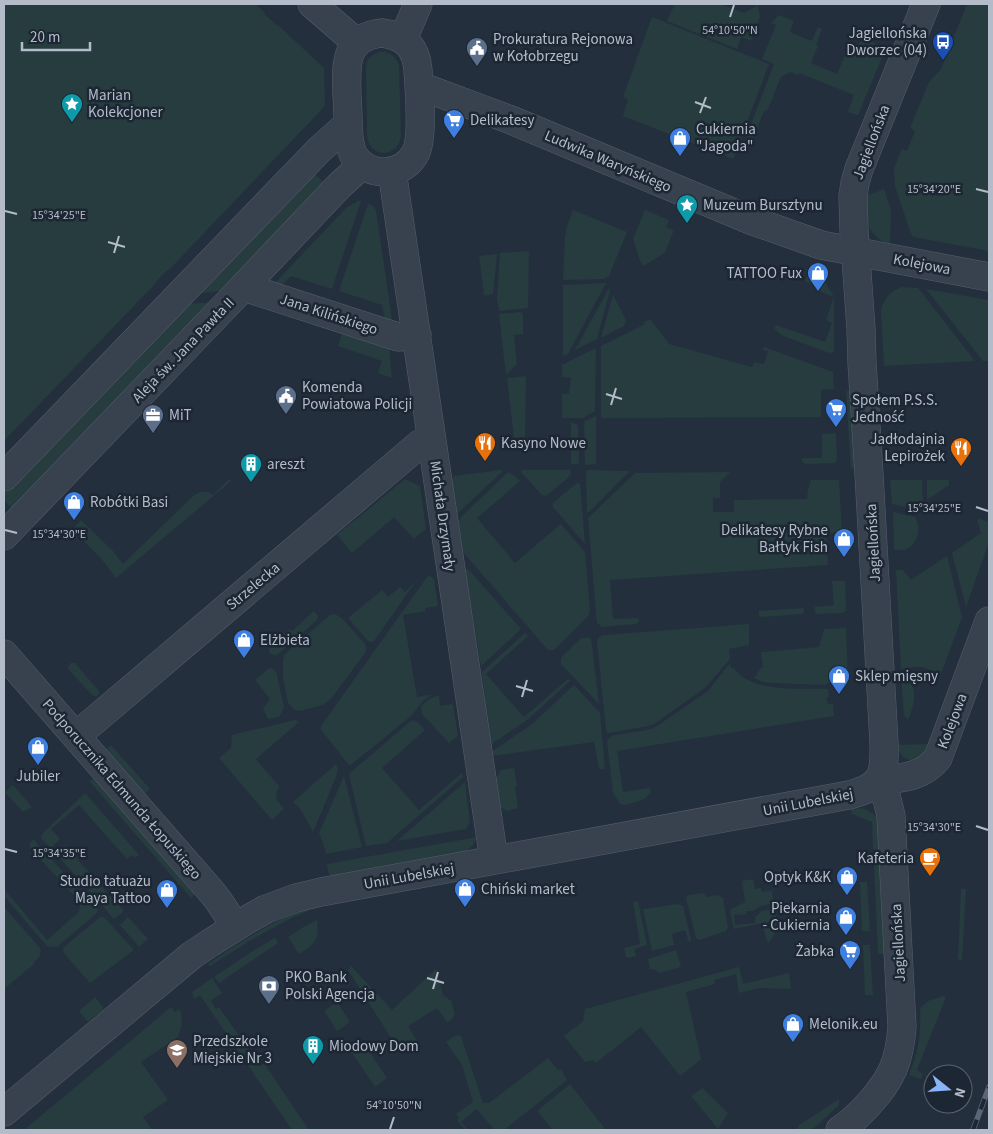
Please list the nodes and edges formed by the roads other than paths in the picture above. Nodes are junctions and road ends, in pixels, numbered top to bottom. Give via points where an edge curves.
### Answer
1 (312, 4) edge
2 (418, 4) edge
3 (926, 4) edge
4 (403, 40) junction
5 (357, 43) junction
6 (419, 87) junction
7 (348, 124) junction
8 (362, 165) junction
9 (392, 171) junction
10 (856, 251) junction
11 (989, 277) edge
12 (243, 288) junction
13 (416, 335) junction
14 (432, 441) junction
15 (4, 477) edge
16 (4, 536) edge
17 (989, 621) edge
18 (4, 654) edge
19 (76, 736) junction
20 (878, 781) junction
21 (494, 860) junction
22 (236, 926) junction
23 (4, 1112) edge
24 (840, 1130) edge

1 - 5 street
2 - 4 street
3 - 10 street, Jagiellońska via 859,169 853,204
4 - 5 street via 382,33
4 - 6 street via 417,61
5 - 7 street via 346,64
6 - 9 street via 419,143 416,153 402,167
6 - 10 street, Ludwika Waryńskiego via 511,120 753,221 821,245
7 - 8 street via 350,147
7 - 15 street
8 - 9 street via 376,171
8 - 12 street, Aleja św. Jana Pawła II
9 - 13 street, Michała Drzymały
10 - 11 street, Kolejowa
10 - 20 street, Jagiellońska via 884,752 884,768
12 - 13 street, Jana Kilińskiego via 398,337
12 - 16 street, Aleja św. Jana Pawła II
13 - 14 street, Michała Drzymały
14 - 19 street, Strzelecka via 421,443
14 - 21 street, Michała Drzymały
17 - 20 street, Kolejowa via 938,758 923,772
18 - 19 street, Podporucznika Edmunda Łopuskiego
19 - 22 street, Podporucznika Edmunda Łopuskiego via 210,890
20 - 21 street, Unii Lubelskiej via 869,789 848,795
20 - 24 street, Jagiellońska via 887,798 891,816 902,1027 900,1046 893,1069 882,1088
21 - 22 street, Unii Lubelskiej via 296,898 266,909
22 - 23 street, Unii Lubelskiej via 192,956

